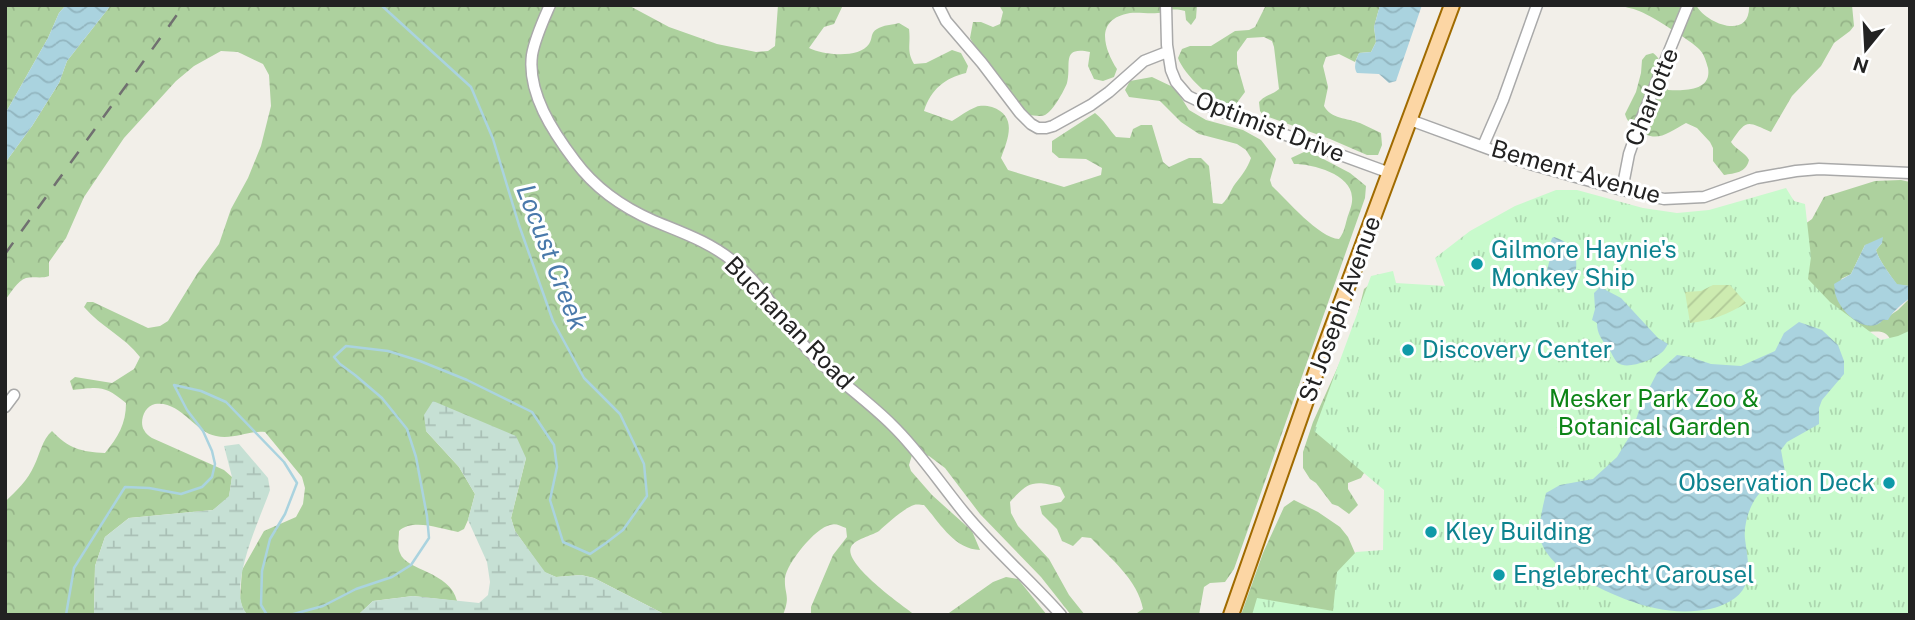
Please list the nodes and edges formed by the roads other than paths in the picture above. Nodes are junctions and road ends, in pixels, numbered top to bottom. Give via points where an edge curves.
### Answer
1 (550, 5) edge
2 (938, 5) edge
3 (1166, 5) edge
4 (1452, 5) edge
5 (1537, 5) edge
6 (1688, 5) edge
7 (1167, 52) junction
8 (1410, 120) junction
9 (1483, 146) junction
10 (1390, 173) junction
11 (1910, 173) edge
12 (1622, 190) junction
13 (14, 395) dead end
14 (5, 407) edge
15 (1061, 615) edge
16 (1231, 615) edge

1 - 15 street, Buchanan Road via 533,54 533,83 550,121 581,169 631,209 696,237 736,264 812,354 905,437 964,513
2 - 7 street via 1020,114 1038,128 1091,105 1144,61
3 - 7 street, Optimist Drive
4 - 8 main road, St Joseph Avenue
5 - 9 street
6 - 12 street, Charlotte via 1641,120
7 - 10 street, Optimist Drive via 1176,82 1197,102
8 - 9 street, Bement Avenue
8 - 10 main road, St Joseph Avenue
9 - 12 street, Bement Avenue
10 - 16 main road, St Joseph Avenue
11 - 12 street, Bement Avenue via 1796,171 1677,200
13 - 14 street

